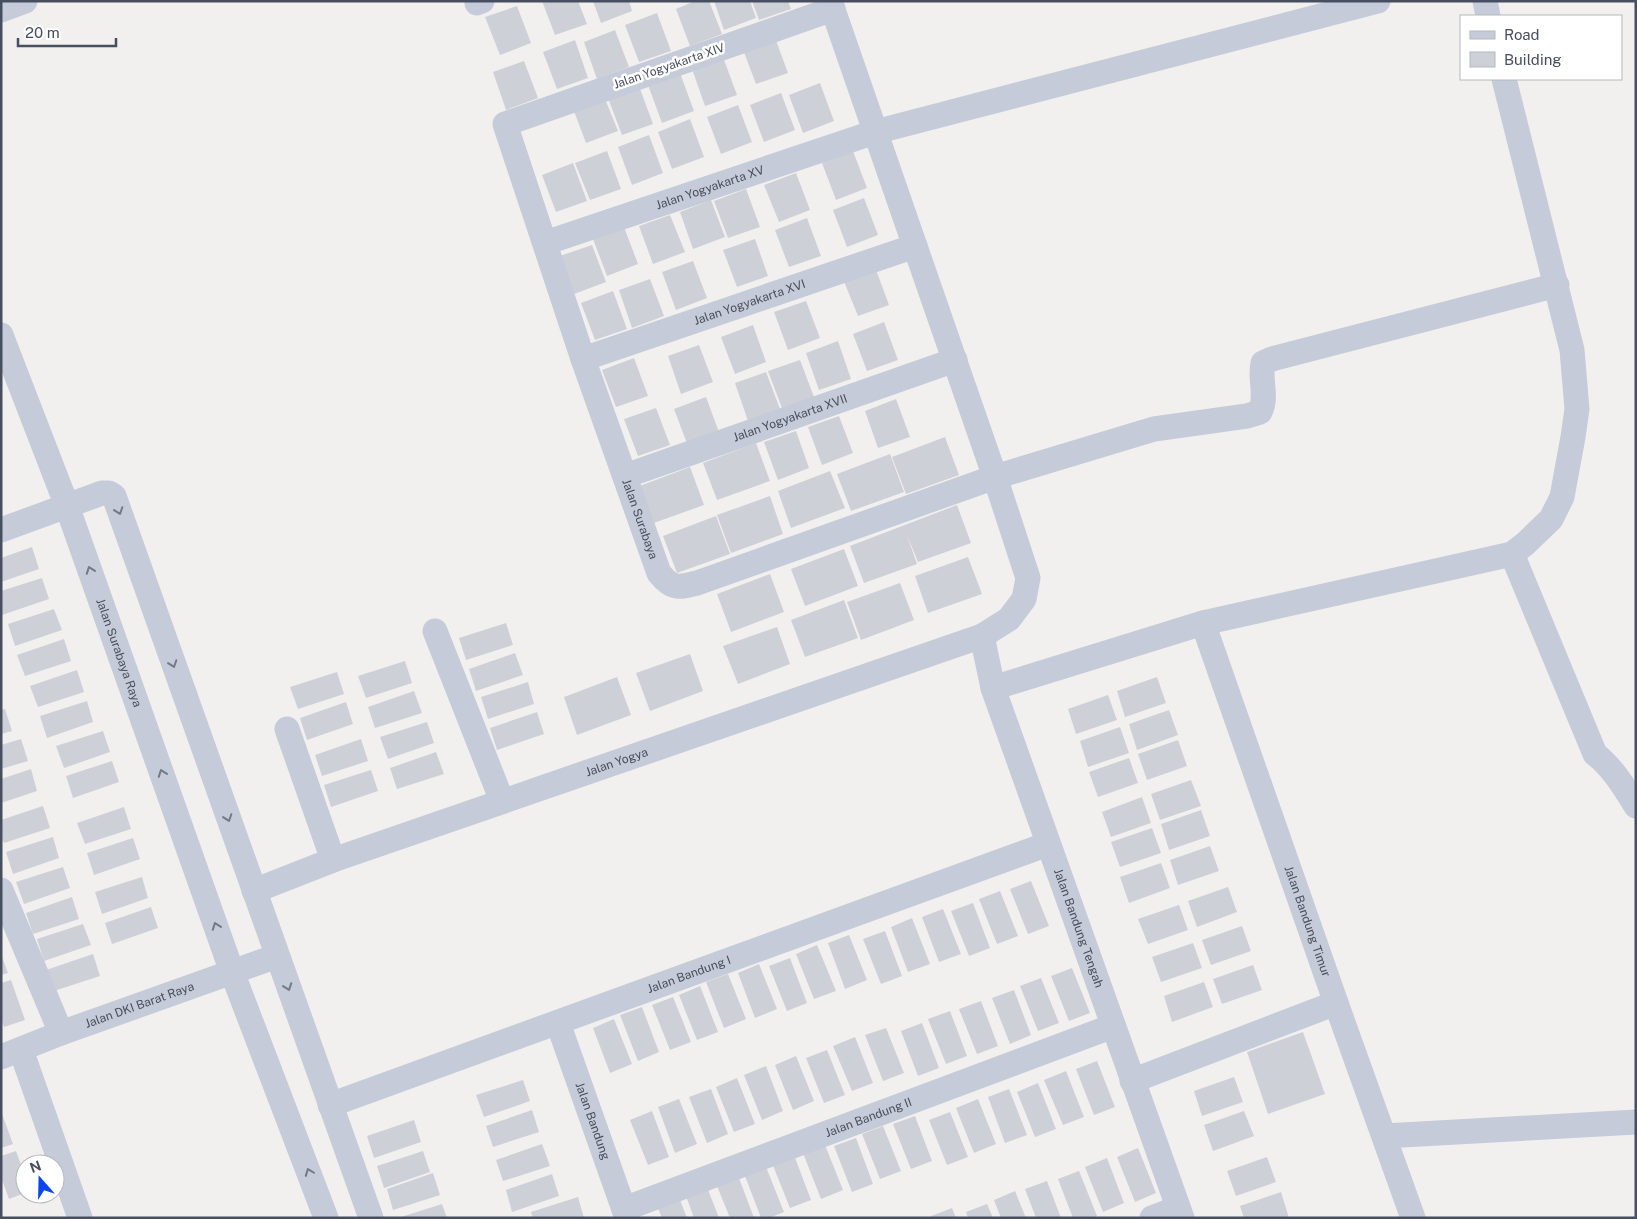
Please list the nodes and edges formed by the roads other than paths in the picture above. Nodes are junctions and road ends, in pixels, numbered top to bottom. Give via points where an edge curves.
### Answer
1 (25, 1) edge
2 (1378, 1) edge
3 (1484, 1) edge
4 (831, 5) edge
5 (1, 10) edge
6 (1488, 15) edge
7 (1504, 80) edge
8 (505, 124) joint
9 (875, 132) junction
10 (545, 243) junction
11 (915, 246) junction
12 (1557, 285) junction
13 (1, 335) edge
14 (583, 359) junction
15 (955, 360) junction
16 (625, 476) junction
17 (996, 478) junction
18 (67, 506) junction
19 (1, 530) edge
20 (1512, 554) junction
21 (1203, 623) junction
22 (435, 631) dead end
23 (982, 636) junction
24 (993, 688) junction
25 (287, 729) dead end
26 (502, 801) junction
27 (1636, 806) edge
28 (1048, 844) junction
29 (333, 860) junction
30 (1, 890) edge
31 (254, 891) junction
32 (277, 956) junction
33 (232, 972) junction
34 (1336, 1003) junction
35 (558, 1023) junction
36 (1113, 1026) junction
37 (61, 1033) junction
38 (11, 1054) edge
39 (1132, 1081) junction
40 (330, 1105) junction
41 (1636, 1122) edge
42 (1384, 1136) junction
43 (1180, 1213) edge
44 (626, 1214) edge
45 (80, 1218) edge
46 (326, 1218) edge
47 (371, 1218) edge
48 (1152, 1218) edge
49 (1413, 1218) edge

1 - 5 street
2 - 9 street, Jalan Yogyakarta XV
3 - 6 street
4 - 8 street, Jalan Yogyakarta XIV
4 - 9 street, Jalan Yogya
7 - 12 street
8 - 10 street, Jalan Surabaya
9 - 10 street, Jalan Yogyakarta XV
9 - 11 street, Jalan Yogya
10 - 14 street, Jalan Surabaya
11 - 14 street, Jalan Yogyakarta XVI
11 - 15 street, Jalan Yogya
12 - 17 street via 1272,359 1263,363 1261,370 1264,404 1260,412 1154,428
12 - 20 street via 1572,350 1577,409 1573,437 1562,498 1551,519
13 - 18 street, Jalan Surabaya Raya
14 - 16 street, Jalan Surabaya
15 - 16 street, Jalan Yogyakarta XVII
15 - 17 street, Jalan Yogya
16 - 17 street, Jalan Surabaya via 659,573 668,584 680,588
17 - 23 street, Jalan Yogya via 1028,578 1024,599 1009,619
18 - 19 street
18 -> 31 street via 102,493 114,496
33 -> 18 street, Jalan Surabaya Raya
20 - 21 street
20 - 27 street via 1595,754 1616,774
21 - 24 street
21 - 34 street, Jalan Bandung Timur
22 - 26 street
23 - 24 street, Jalan Bandung Tengah
23 - 26 street, Jalan Yogya
24 - 28 street, Jalan Bandung Tengah
25 - 29 street
26 - 29 street, Jalan Yogya
28 - 35 street, Jalan Bandung I
28 - 36 street, Jalan Bandung Tengah
29 - 31 street, Jalan Yogya
30 - 37 street
31 - 32 street
32 - 33 street, Jalan DKI Barat Raya
32 -> 40 street
33 - 37 street, Jalan DKI Barat Raya
46 -> 33 street, Jalan Surabaya Raya
34 - 39 street
34 - 42 street, Jalan Bandung Timur
35 - 40 street, Jalan Bandung I
35 - 44 street, Jalan Bandung
36 - 39 street, Jalan Bandung Tengah
36 - 44 street, Jalan Bandung II
37 - 38 street, Jalan DKI Barat Raya
38 - 45 street
39 - 43 street, Jalan Bandung Tengah
40 - 47 street
41 - 42 street
42 - 49 street, Jalan Bandung Timur
43 - 48 street

